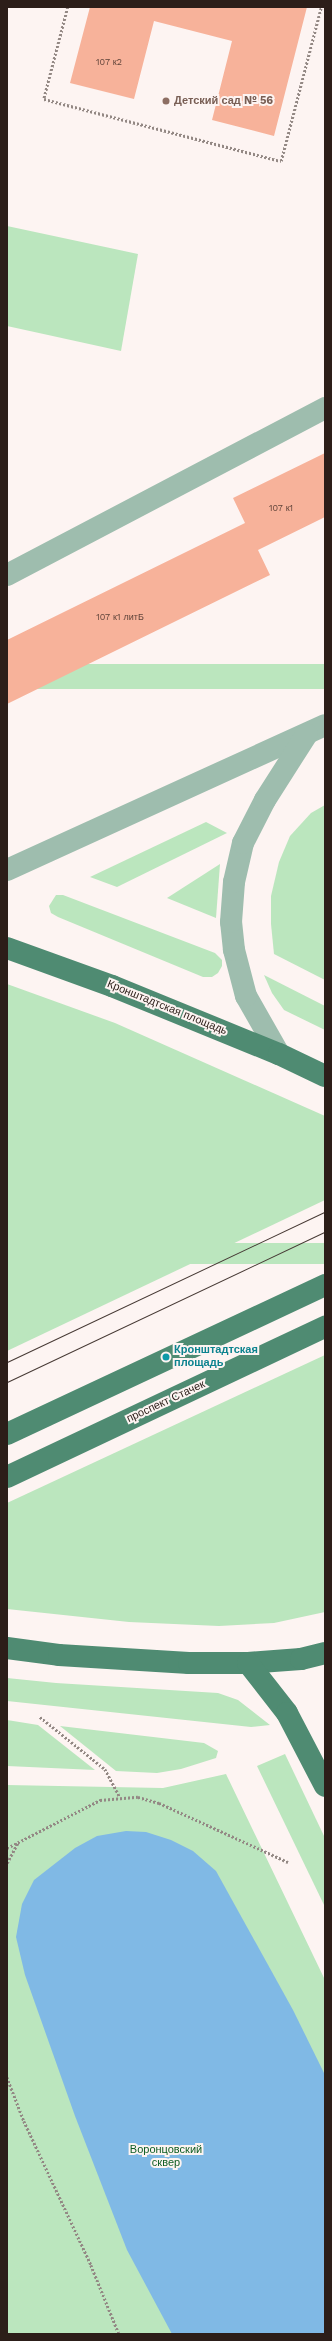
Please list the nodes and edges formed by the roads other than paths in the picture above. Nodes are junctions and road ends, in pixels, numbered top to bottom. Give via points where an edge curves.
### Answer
1 (325, 408) edge
2 (7, 575) edge
3 (316, 730) edge
4 (7, 870) edge
5 (7, 948) edge
6 (279, 1054) junction
7 (325, 1076) edge
8 (325, 1285) edge
9 (325, 1327) edge
10 (7, 1434) edge
11 (7, 1477) edge
12 (7, 1648) edge
13 (325, 1653) edge
14 (248, 1663) junction
15 (325, 1786) edge

1 - 2 street
3 - 4 street
3 - 6 street via 265,800 243,843 234,882 231,922 234,950 246,996
5 - 6 main road, Кронштадтская площадь via 112,986
6 - 7 main road, Кронштадтская площадь
8 - 10 main road
9 - 11 main road, проспект Стачек
12 - 14 main road via 66,1655
13 - 14 main road via 301,1659
14 - 15 main road via 287,1713

